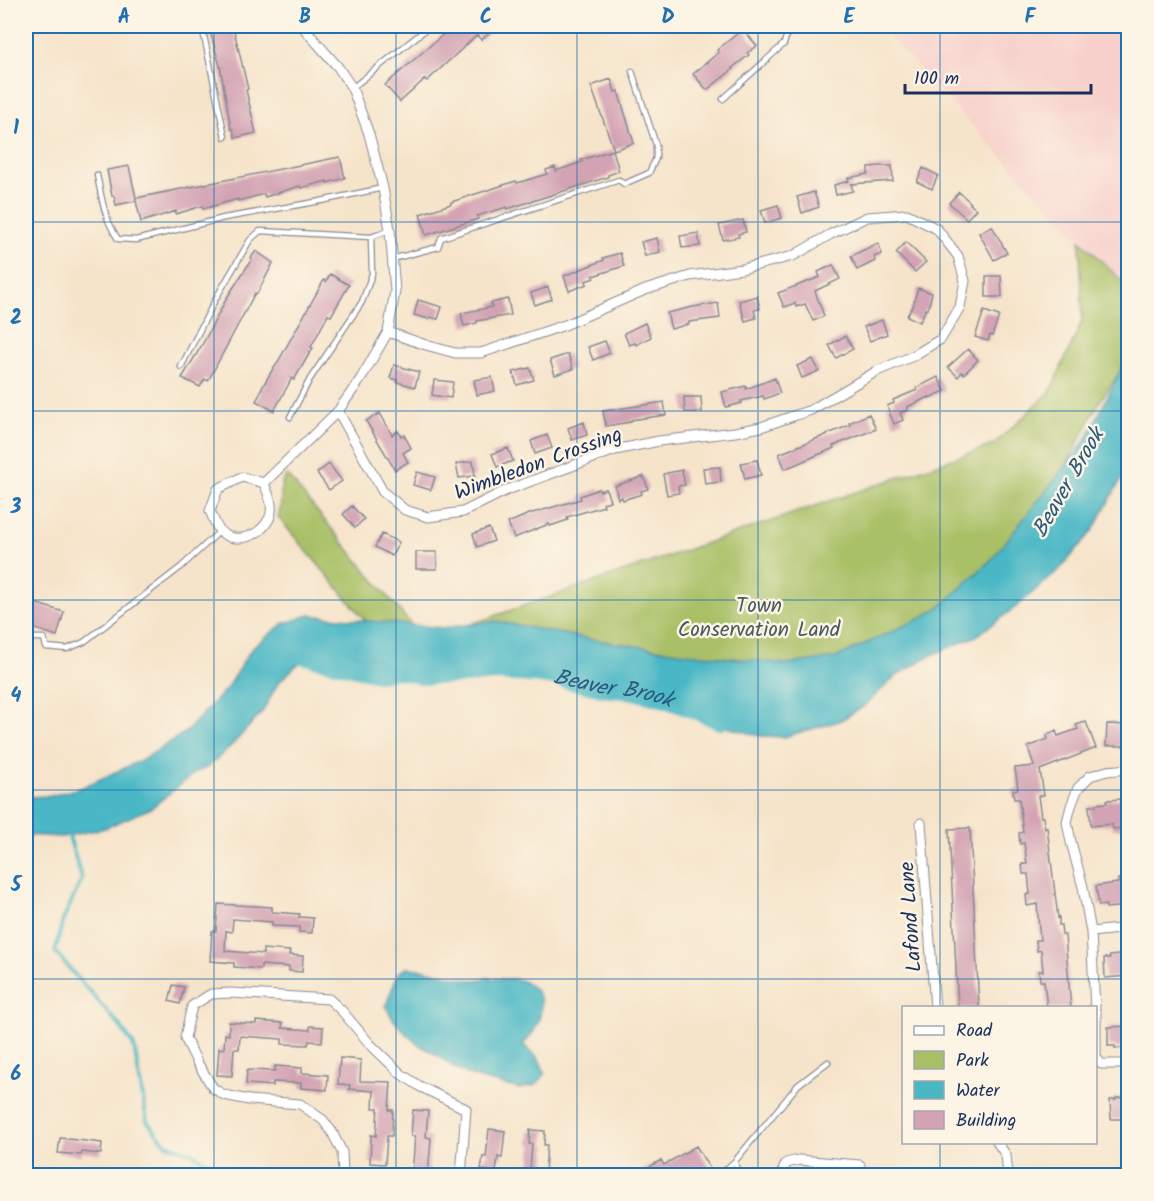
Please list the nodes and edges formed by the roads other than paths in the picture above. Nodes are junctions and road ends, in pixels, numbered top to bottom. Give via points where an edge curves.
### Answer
1 (202, 26) edge
2 (430, 26) edge
3 (789, 26) edge
4 (309, 28) edge
5 (632, 71) dead end
6 (352, 88) junction
7 (723, 99) dead end
8 (225, 136) dead end
9 (97, 175) dead end
10 (383, 188) junction
11 (390, 230) junction
12 (370, 237) junction
13 (392, 258) junction
14 (388, 332) junction
15 (181, 367) dead end
16 (338, 411) junction
17 (290, 417) dead end
18 (264, 483) junction
19 (220, 531) junction
20 (26, 638) edge
21 (1128, 769) edge
22 (921, 823) dead end
23 (1128, 928) edge
24 (1091, 932) junction
25 (934, 1006) edge
26 (1095, 1006) edge
27 (1097, 1058) edge
28 (828, 1062) dead end
29 (1128, 1064) edge
30 (998, 1144) edge
31 (735, 1161) junction
32 (860, 1165) dead end
33 (343, 1176) edge
34 (461, 1176) edge
35 (715, 1176) edge
36 (738, 1176) edge
37 (781, 1176) edge
38 (1008, 1176) edge

1 - 8 lane
2 - 6 lane
3 - 7 lane via 784,44
4 - 6 street
5 - 13 lane via 656,145 656,158 649,173 624,184 619,180 441,238 438,247
6 - 10 street
9 - 10 lane via 109,226 118,239 136,240 224,218
10 - 11 street
11 - 12 lane
11 - 13 street
12 - 15 lane via 260,231 232,270
12 - 17 lane via 372,274 362,302 310,379
13 - 14 street via 395,291
14 - 16 street
14 - 16 street, Wimbledon Crossing via 455,353 481,353 566,325 645,290 690,276 742,269 793,256 867,217 907,214 937,229 958,256 965,281 960,307 941,339 811,410 761,427 615,450 507,490 463,512 428,517 405,510 383,492
16 - 18 street
18 - 19 street via 242,477 218,489 210,511
18 - 19 street via 271,503 270,518 256,534 237,539
19 - 20 lane via 84,642 67,649 46,647 44,638
21 - 24 street via 1090,776 1078,788 1067,822
22 - 25 street, Lafond Lane
23 - 24 street
24 - 26 street
27 - 29 street via 1101,1064
28 - 31 lane via 798,1085
30 - 38 street via 1006,1155
31 - 35 lane
31 - 36 lane
32 - 37 street via 799,1160 786,1163
33 - 34 street via 342,1152 332,1132 323,1120 300,1104 249,1100 224,1095 213,1088 185,1038 192,1006 211,994 328,999 401,1074 466,1109

